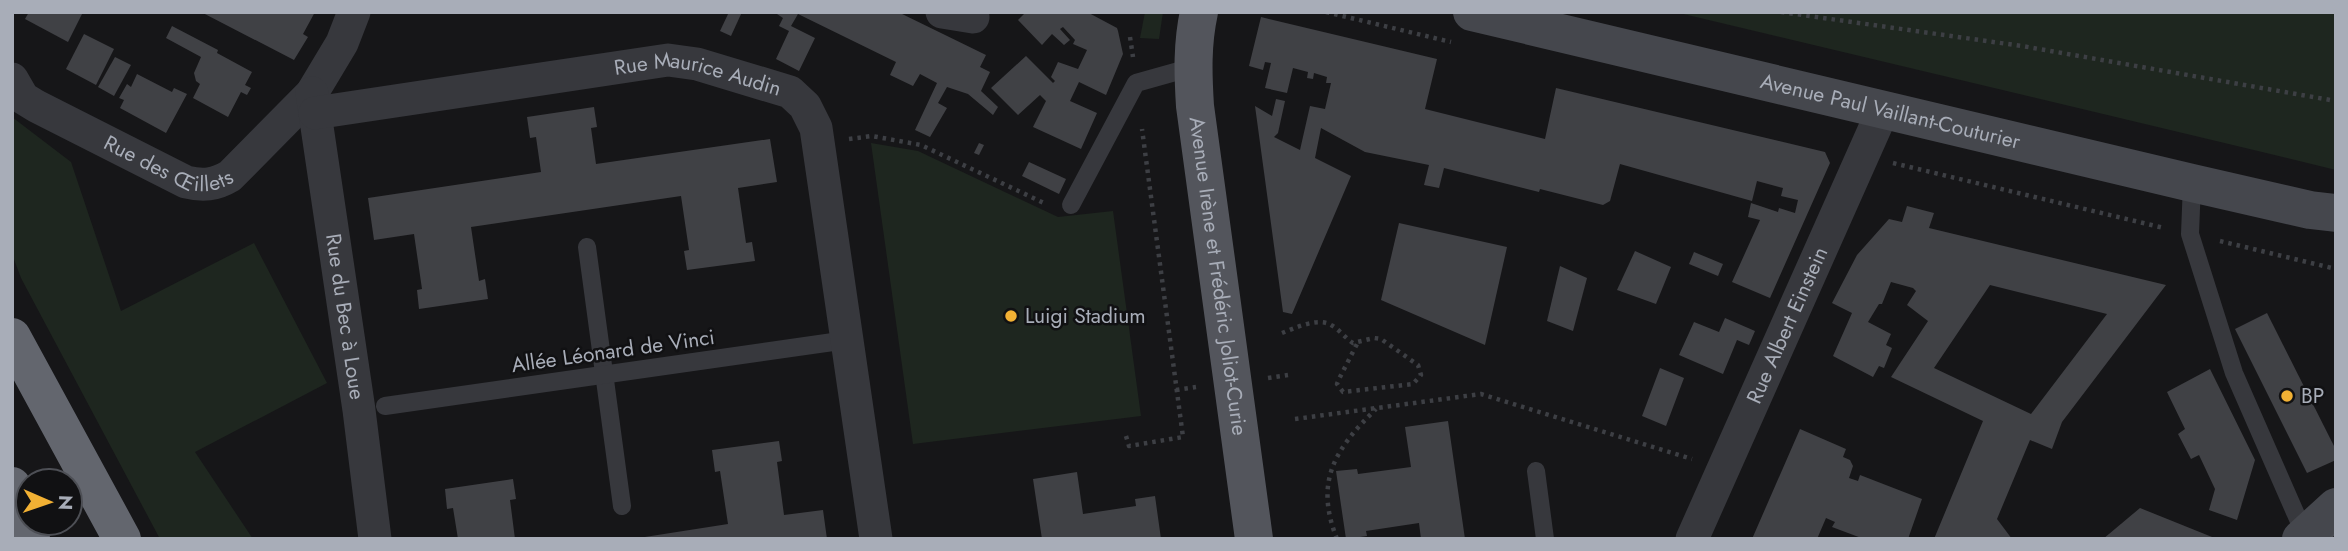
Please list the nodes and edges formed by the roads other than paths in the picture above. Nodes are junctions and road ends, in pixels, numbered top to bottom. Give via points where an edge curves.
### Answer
1 (354, 12) edge
2 (1199, 12) edge
3 (1472, 12) edge
4 (1193, 67) junction
5 (12, 79) edge
6 (314, 103) junction
7 (1883, 110) junction
8 (2192, 183) junction
9 (1071, 205) road end
10 (2327, 216) edge
11 (587, 247) dead end
12 (12, 337) edge
13 (847, 340) junction
14 (604, 375) junction
15 (385, 406) dead end
16 (1535, 471) dead end
17 (12, 486) edge
18 (622, 506) dead end
19 (2336, 507) edge
20 (2303, 537) edge
21 (32, 539) edge
22 (122, 539) edge
23 (375, 539) edge
24 (876, 539) edge
25 (1254, 539) edge
26 (1545, 539) edge
27 (1692, 539) edge

1 - 6 street, Rue des Œillets
2 - 4 main road, Avenue Irène et Frédéric Joliot-Curie
3 - 7 main road, Avenue Paul Vaillant-Couturier
4 - 9 lane via 1136,83
4 - 25 main road, Avenue Irène et Frédéric Joliot-Curie
5 - 6 street, Rue des Œillets via 23,98 36,106 186,182 201,185 230,176
6 - 13 street, Rue Maurice Audin via 667,60 697,64 790,92 805,106 816,128
6 - 23 street, Rue du Bec à Loue
7 - 8 main road, Avenue Paul Vaillant-Couturier
7 - 27 street, Rue Albert Einstein
8 - 10 main road, Avenue Paul Vaillant-Couturier
8 - 20 lane via 2190,234 2234,373
11 - 14 lane
12 - 22 highway
13 - 14 lane, Allée Léonard de Vinci
13 - 24 street, Rue Maurice Audin
14 - 15 lane, Allée Léonard de Vinci
14 - 18 lane
16 - 26 lane
17 - 21 highway
19 - 20 main road

